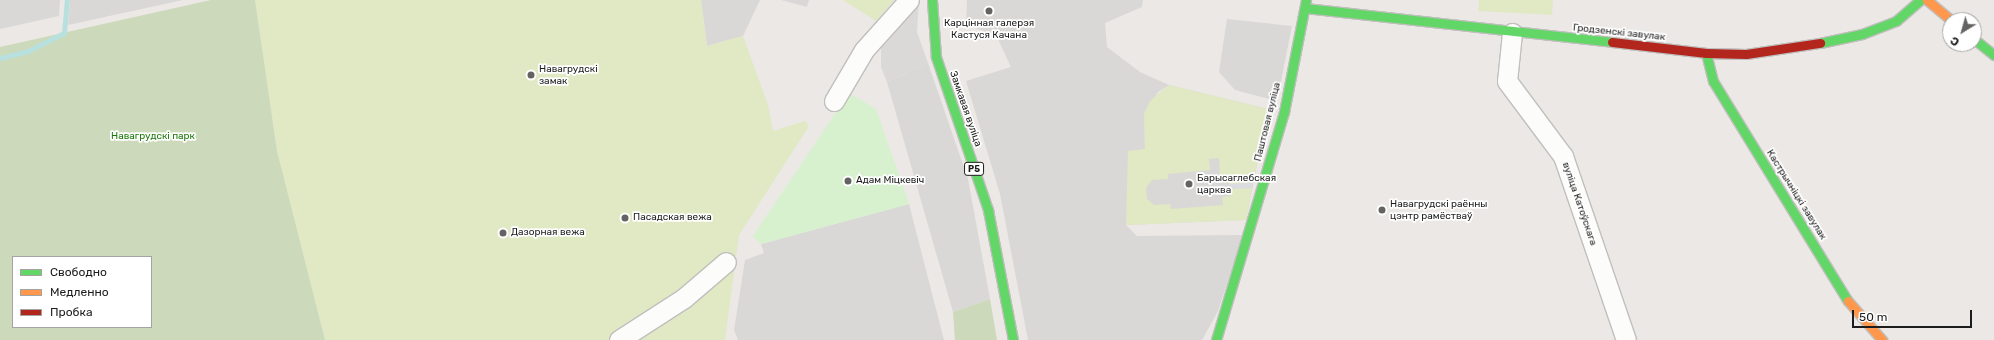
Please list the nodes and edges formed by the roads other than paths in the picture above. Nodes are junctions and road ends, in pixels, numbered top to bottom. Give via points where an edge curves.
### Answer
1 (910, 0) edge
2 (932, 0) edge
3 (1920, 0) edge
4 (1927, 0) edge
5 (1305, 4) edge
6 (1942, 12) edge
7 (1512, 33) junction
8 (1982, 45) edge
9 (1706, 53) junction
10 (1994, 55) edge
11 (834, 101) dead end
12 (726, 262) dead end
13 (619, 340) edge
14 (1013, 340) edge
15 (1216, 340) edge
16 (1626, 340) edge
17 (1882, 340) edge

1 - 11 street via 864,50
2 - 14 street, Замкавая вуліца / Р5 via 936,57 988,210
3 - 9 street, Гродзенскі завулак via 1896,21 1862,34 1800,47 1746,54
4 - 6 street
5 - 7 street, Гродзенскі завулак
5 - 15 street, Паштовая вуліца via 1284,112
7 - 9 street, Гродзенскі завулак
7 - 16 street, вуліца Катоўскага via 1507,81 1563,156
8 - 10 street
9 - 17 street, Кастрычніцкі завулак via 1713,82 1851,305
12 - 13 street via 684,298

